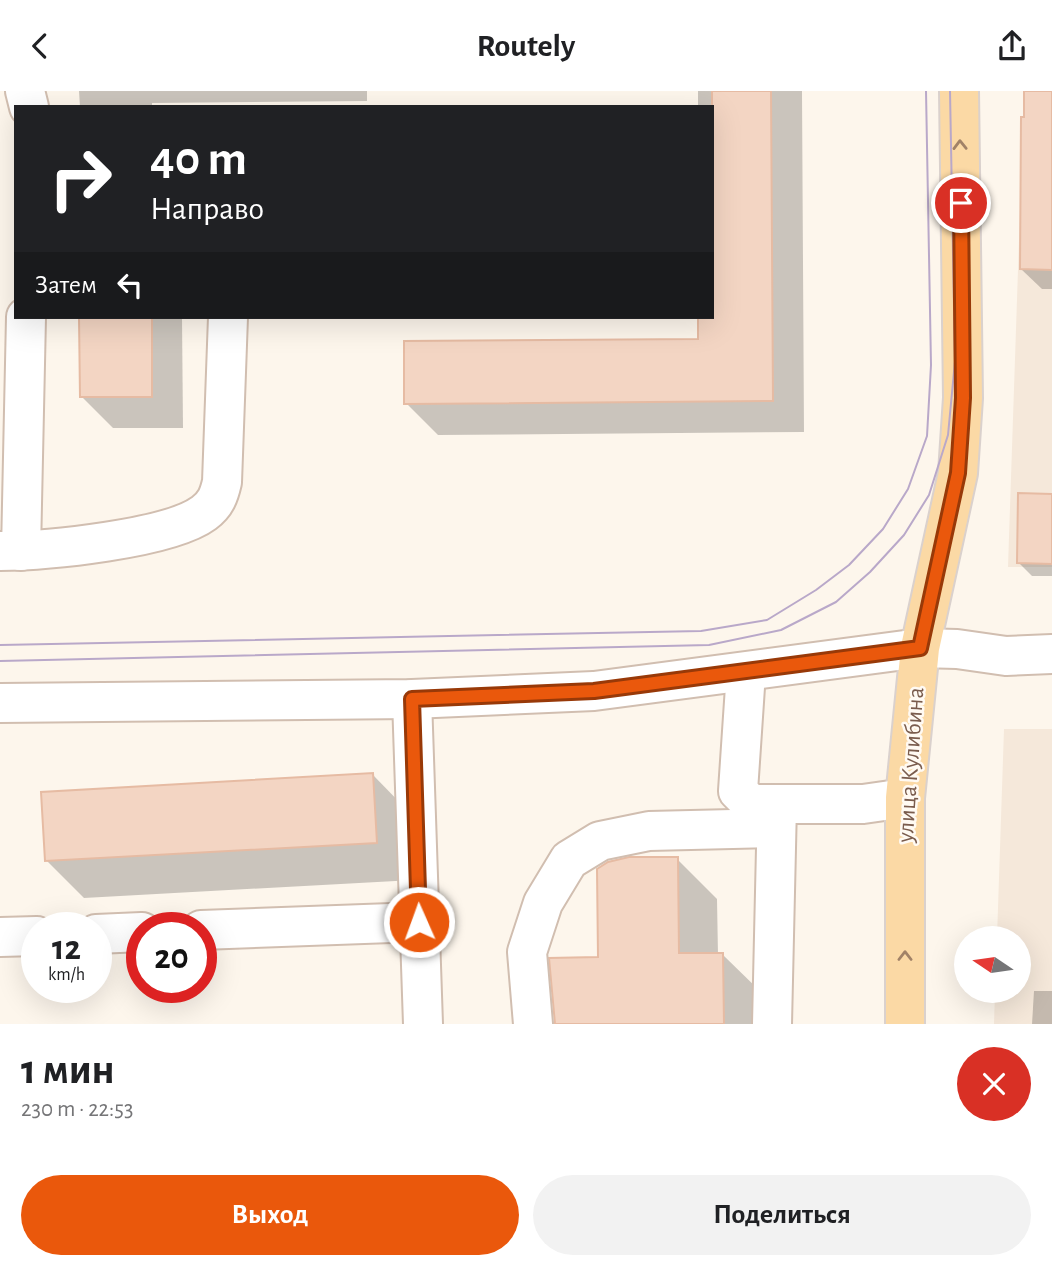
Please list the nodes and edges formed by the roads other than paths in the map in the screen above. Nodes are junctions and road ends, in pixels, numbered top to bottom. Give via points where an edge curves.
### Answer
1 (959, 91) edge
2 (26, 319) edge
3 (228, 319) edge
4 (11, 551) edge
5 (920, 648) junction
6 (1052, 654) edge
7 (746, 673) junction
8 (412, 699) junction
9 (0, 703) edge
10 (905, 798) junction
11 (777, 816) junction
12 (419, 922) junction
13 (217, 929) edge
14 (21, 936) edge
15 (0, 937) edge
16 (423, 1024) edge
17 (533, 1024) edge
18 (772, 1024) edge
19 (905, 1024) edge

5 -> 1 main road, улица Кулибина via 958,473 963,398
2 - 4 street
3 - 4 street via 222,482 217,501 203,514 127,539
5 - 6 street via 1006,656
5 - 7 street
5 - 10 main road, улица Кулибина
7 - 8 street via 594,691
7 - 11 street via 738,791 751,804
8 - 9 street
8 - 12 street
10 - 11 street
19 -> 10 main road, улица Кулибина
11 - 17 street via 600,841 569,860 543,903 527,952
11 - 18 street
12 - 13 street
12 - 16 street
14 - 15 street

